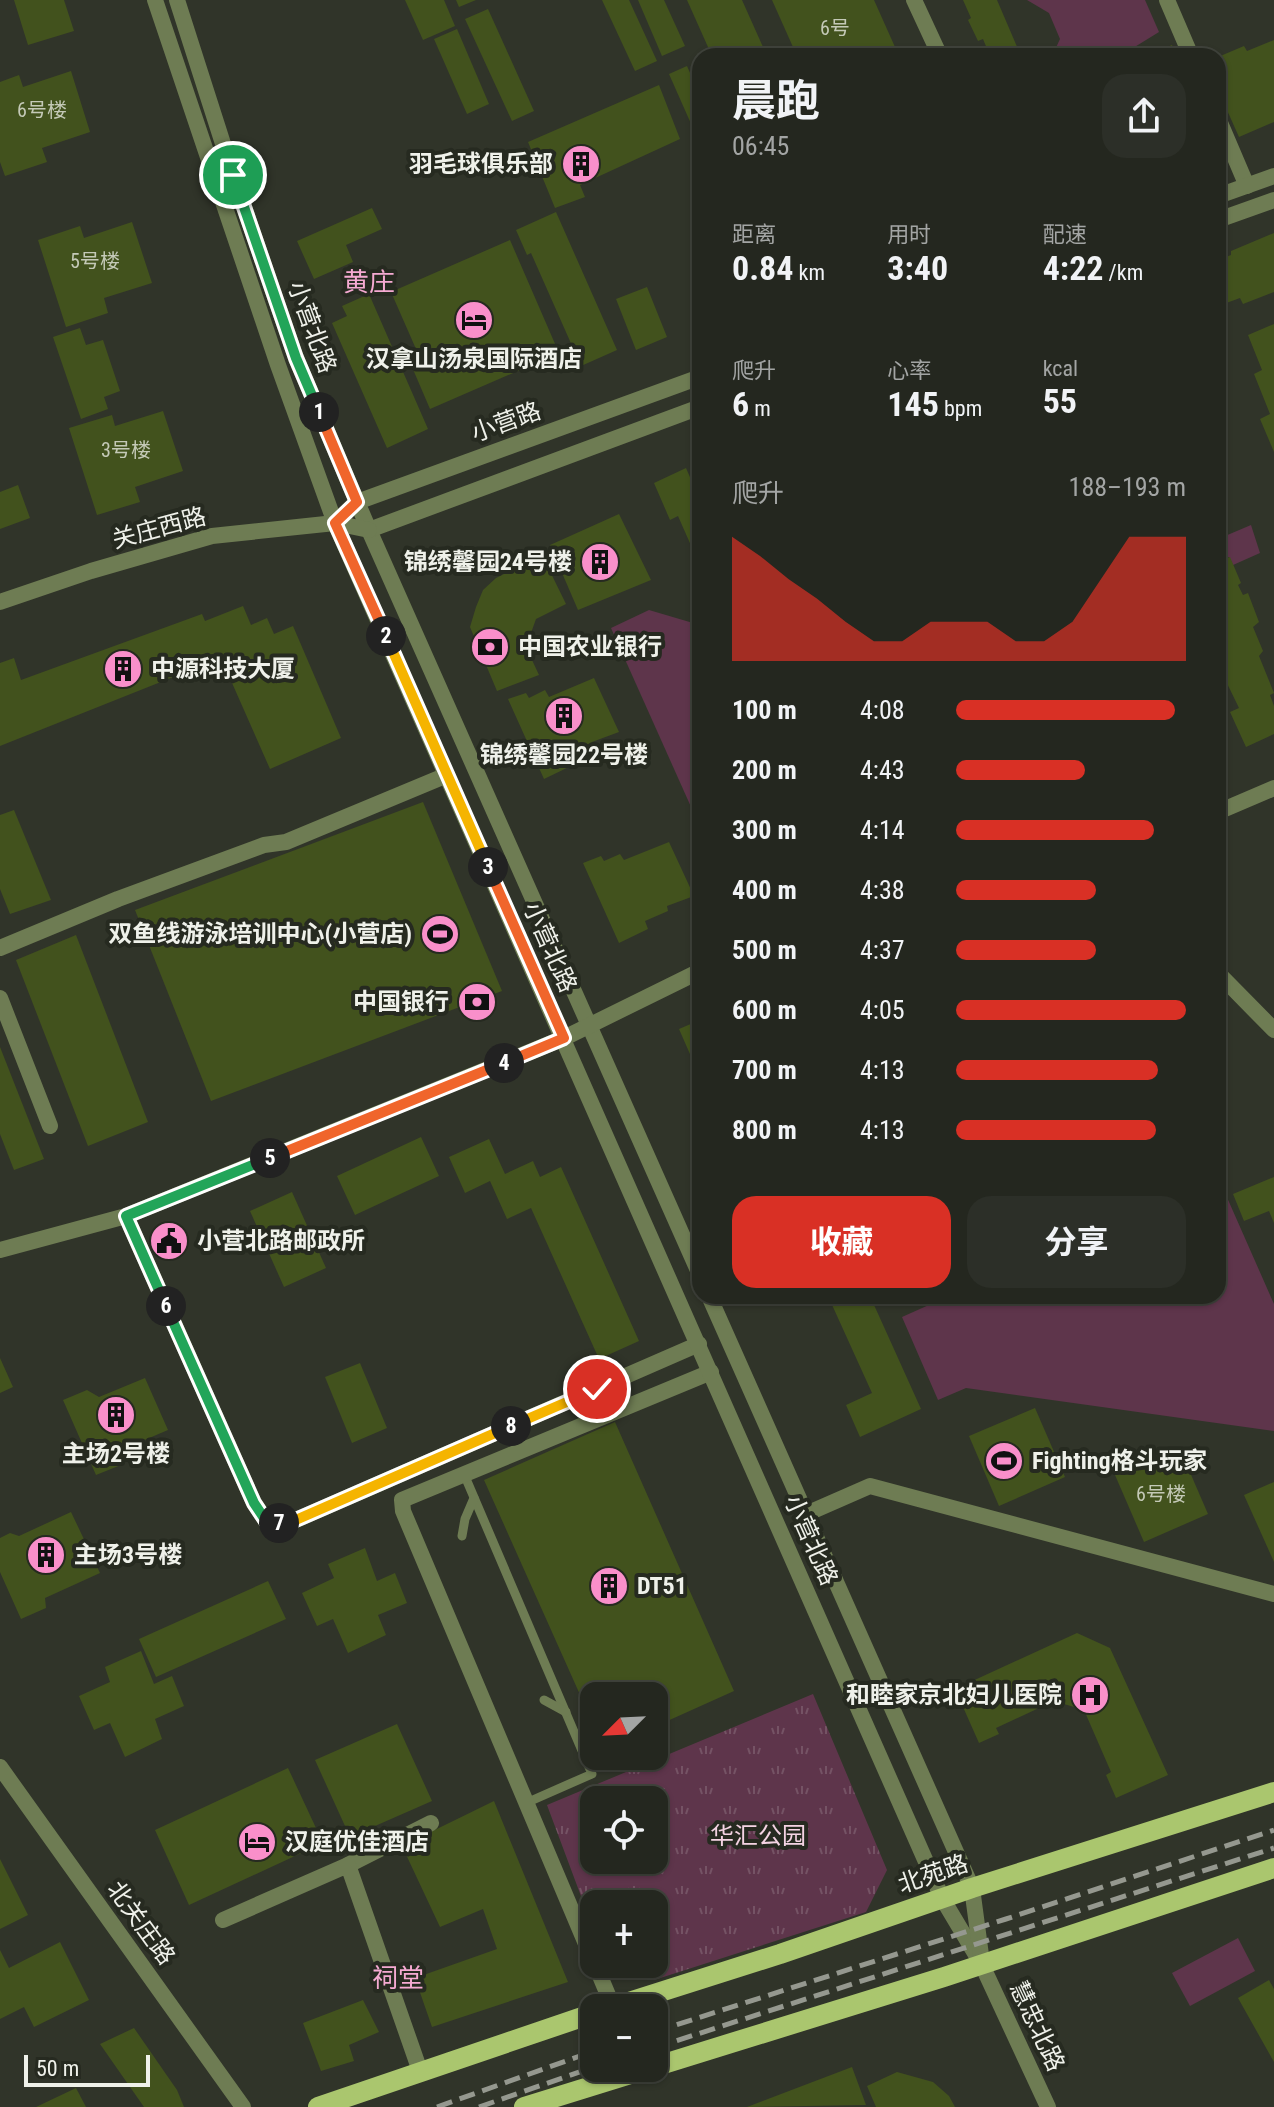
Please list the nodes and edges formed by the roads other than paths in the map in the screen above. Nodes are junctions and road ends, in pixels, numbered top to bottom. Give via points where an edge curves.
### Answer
1 (155, 0) edge
2 (914, 0) edge
3 (1167, 0) edge
4 (180, 2) edge
5 (936, 48) edge
6 (1188, 48) edge
7 (1226, 137) edge
8 (1274, 176) edge
9 (1247, 186) junction
10 (1226, 193) edge
11 (1274, 200) edge
12 (1226, 217) edge
13 (692, 380) edge
14 (692, 410) edge
15 (357, 502) junction
16 (335, 523) junction
17 (369, 530) junction
18 (0, 602) edge
19 (447, 775) junction
20 (1274, 788) edge
21 (1226, 809) edge
22 (0, 948) edge
23 (692, 975) edge
24 (1226, 981) edge
25 (0, 998) edge
26 (589, 1025) junction
27 (1274, 1030) edge
28 (564, 1038) junction
29 (50, 1126) dead end
30 (126, 1216) junction
31 (0, 1250) edge
32 (692, 1257) edge
33 (713, 1304) edge
34 (699, 1344) junction
35 (711, 1372) junction
36 (464, 1474) junction
37 (474, 1498) junction
38 (806, 1514) junction
39 (462, 1536) dead end
40 (1274, 1594) edge
41 (544, 1700) dead end
42 (566, 1712) junction
43 (0, 1767) edge
44 (1274, 1792) edge
45 (526, 1803) junction
46 (431, 1823) dead end
47 (348, 1865) junction
48 (1274, 1868) edge
49 (972, 1888) junction
50 (942, 1898) junction
51 (223, 1920) dead end
52 (580, 1930) edge
53 (982, 1965) junction
54 (655, 1994) edge
55 (580, 2018) edge
56 (668, 2062) edge
57 (420, 2071) junction
58 (604, 2082) edge
59 (243, 2107) edge
60 (318, 2107) edge
61 (524, 2107) edge
62 (1048, 2107) edge

1 - 16 street, 小营北路
2 - 5 street
3 - 6 street
4 - 15 street, 小营北路 via 296,358
7 - 9 street
8 - 9 street
9 - 10 street
11 - 12 street
13 - 15 street, 小营路
14 - 17 street
15 - 16 street, 小营路
15 - 17 street, 小营北路
16 - 17 street, 关庄西路
16 - 18 street, 关庄西路 via 212,536
16 - 19 street, 小营北路
17 - 26 street, 小营北路
19 - 22 street via 286,842 264,845 118,899
19 - 28 street, 小营北路
20 - 21 street
23 - 26 street
24 - 27 street
25 - 29 street
26 - 28 street
26 - 32 street, 小营北路
28 - 30 street
28 - 34 street, 小营北路
30 - 31 street
30 - 34 street via 268,1524 291,1522
33 - 38 street, 小营北路
34 - 35 street, 小营北路
35 - 36 street
35 - 50 street, 小营北路
36 - 37 lane
36 - 45 street via 402,1500 403,1511
37 - 39 lane
37 - 42 lane
38 - 40 street via 870,1486
38 - 49 street, 小营北路
41 - 42 lane
42 - 45 lane via 592,1774
43 - 59 street, 北关庄路
44 - 49 main road, 北苑路
45 - 52 street
46 - 47 street
47 - 51 street
47 - 57 street
48 - 53 main road
49 - 50 main road, 北苑路
49 - 53 street, 小营北路
50 - 53 street, 小营北路
50 - 54 main road, 北苑路
53 - 56 main road
53 - 62 street, 慧忠北路
55 - 57 main road
57 - 60 main road
58 - 61 main road

